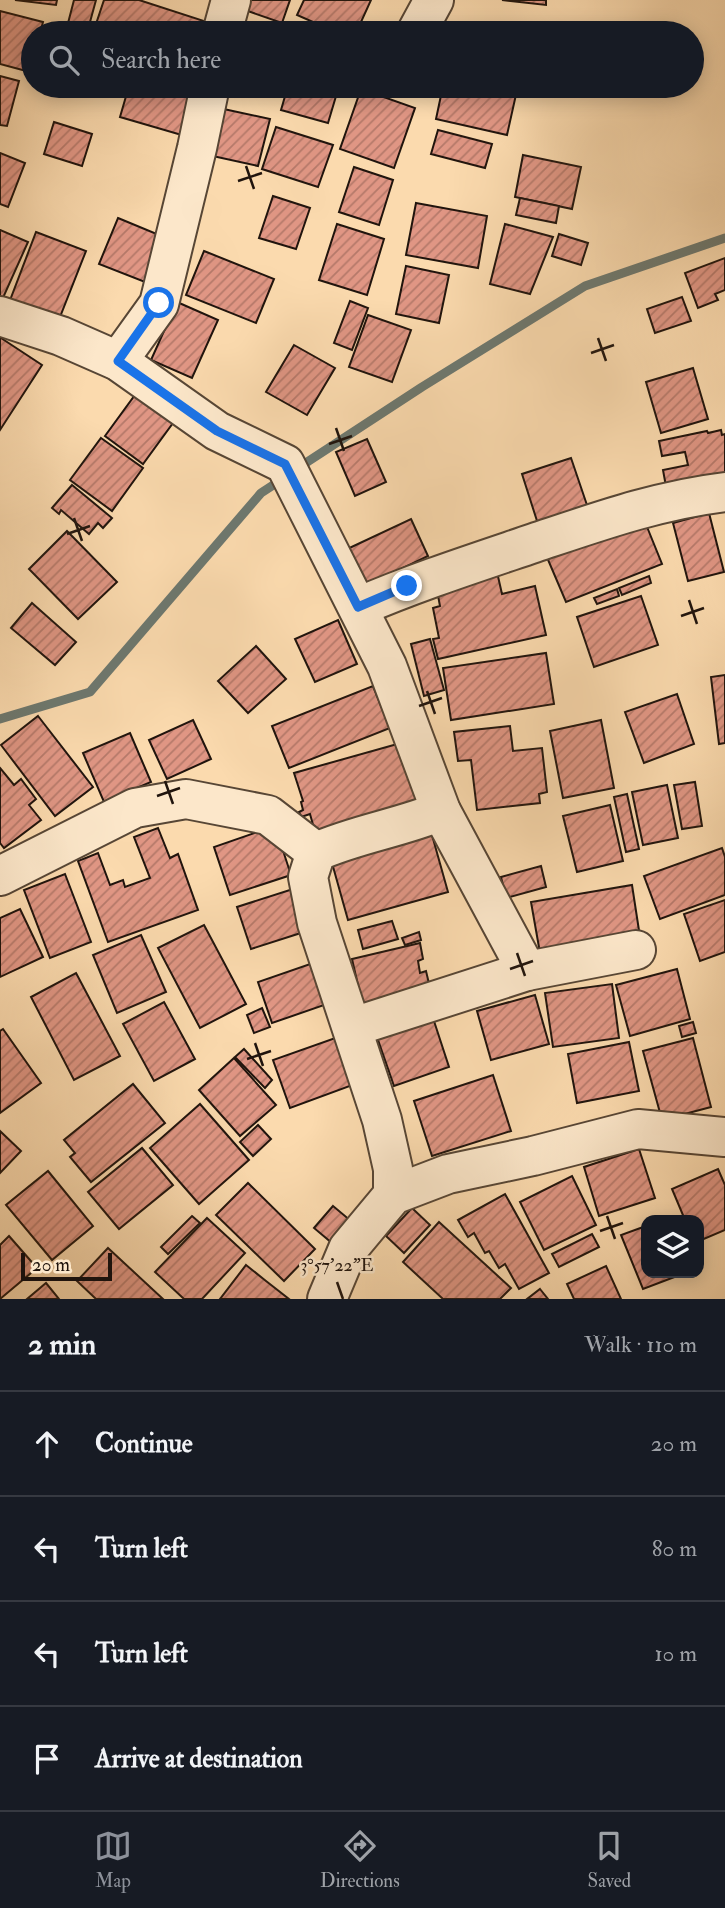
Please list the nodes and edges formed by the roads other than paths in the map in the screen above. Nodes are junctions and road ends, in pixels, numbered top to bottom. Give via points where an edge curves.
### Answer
1 (231, 0) edge
2 (434, 0) edge
3 (225, 21) edge
4 (422, 21) edge
5 (207, 98) edge
6 (0, 316) edge
7 (118, 361) junction
8 (725, 492) edge
9 (358, 607) junction
10 (441, 811) junction
11 (316, 852) junction
12 (0, 876) edge
13 (636, 950) dead end
14 (527, 971) junction
15 (353, 1027) junction
16 (725, 1137) edge
17 (393, 1195) junction
18 (327, 1299) edge

1 - 3 street
2 - 4 street
5 - 7 street via 159,303
6 - 7 street
7 - 9 street via 217,431 289,472
8 - 9 street via 638,508
9 - 10 street via 387,667
10 - 11 street
10 - 14 street
11 - 12 street via 268,815 186,799 135,808
11 - 15 street via 308,877 315,911
13 - 14 street
14 - 15 street
15 - 17 street via 382,1120 393,1169
16 - 17 street via 638,1129 449,1174
17 - 18 street via 348,1249

